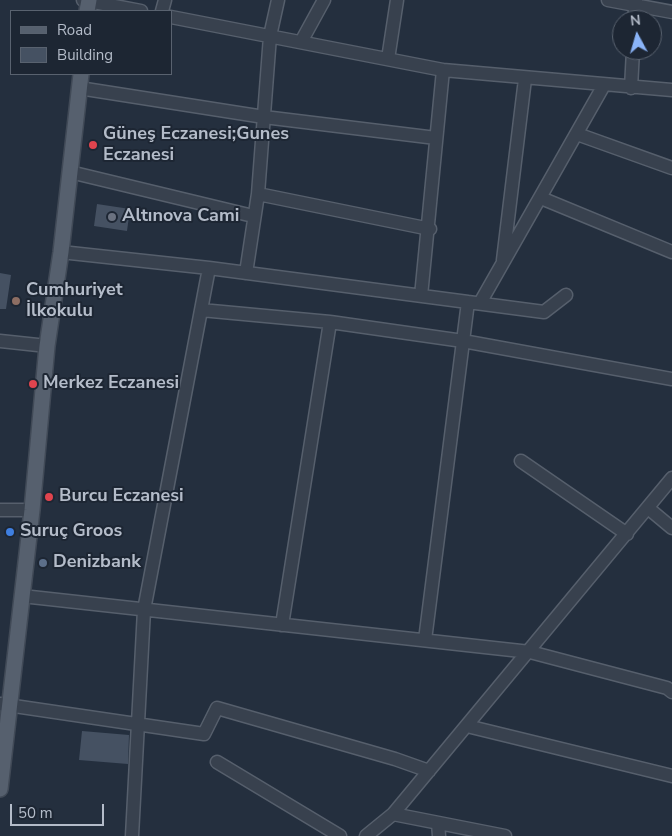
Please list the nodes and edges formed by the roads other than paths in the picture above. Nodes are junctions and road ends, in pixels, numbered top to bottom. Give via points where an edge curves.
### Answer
1 (278, 0) edge
2 (324, 0) edge
3 (397, 0) edge
4 (608, 0) edge
5 (87, 3) edge
6 (636, 3) edge
7 (134, 10) edge
8 (672, 12) edge
9 (172, 17) edge
10 (270, 36) junction
11 (301, 42) junction
12 (388, 59) junction
13 (632, 60) edge
14 (443, 70) junction
15 (525, 78) junction
16 (80, 81) edge
17 (604, 85) junction
18 (631, 88) junction
19 (672, 90) edge
20 (264, 117) junction
21 (577, 134) junction
22 (436, 138) junction
23 (672, 168) edge
24 (70, 172) junction
25 (258, 194) junction
26 (541, 198) junction
27 (253, 216) junction
28 (430, 229) junction
29 (61, 252) junction
30 (672, 252) edge
31 (209, 268) junction
32 (502, 268) junction
33 (246, 273) junction
34 (566, 295) dead end
35 (422, 296) junction
36 (474, 302) junction
37 (201, 310) junction
38 (330, 322) junction
39 (0, 341) edge
40 (463, 341) junction
41 (47, 346) junction
42 (672, 379) edge
43 (521, 461) dead end
44 (672, 478) edge
45 (648, 508) junction
46 (0, 510) edge
47 (32, 510) junction
48 (672, 528) edge
49 (627, 534) junction
50 (22, 596) junction
51 (144, 610) junction
52 (282, 625) junction
53 (425, 640) junction
54 (530, 652) junction
55 (672, 692) edge
56 (5, 704) edge
57 (140, 725) junction
58 (467, 726) junction
59 (218, 762) dead end
60 (429, 772) junction
61 (672, 776) edge
62 (0, 789) edge
63 (393, 814) junction
64 (439, 829) edge
65 (132, 836) edge
66 (340, 836) edge
67 (366, 836) edge
68 (505, 836) edge

1 - 10 street
2 - 11 street
3 - 12 street
4 - 6 street
5 - 7 street
6 - 8 street
9 - 10 street
10 - 11 street
10 - 20 street
11 - 12 street
12 - 14 street
13 - 18 street
14 - 15 street
14 - 22 street
15 - 17 street
15 - 32 street
16 - 20 street
16 - 24 main road
17 - 18 street
17 - 21 street
18 - 19 street
20 - 22 street
20 - 25 street
21 - 23 street
21 - 26 street
22 - 28 street
24 - 27 street
24 - 29 main road
25 - 27 street
25 - 28 street
26 - 30 street
26 - 32 street
27 - 33 street
28 - 35 street
29 - 31 street
29 - 41 main road
31 - 33 street
31 - 37 street
32 - 36 street
33 - 35 street
34 - 36 street via 544,312
35 - 36 street
36 - 40 street
37 - 38 street
37 - 51 street
38 - 40 street
38 - 52 street
39 - 41 street
40 - 42 street
40 - 53 street
41 - 47 main road
43 - 49 street
44 - 45 street
45 - 48 street
45 - 49 street
46 - 47 street
47 - 50 main road
49 - 54 street
50 - 51 street
50 - 56 main road
51 - 52 street
51 - 57 street
52 - 53 street
53 - 54 street
54 - 55 street
54 - 58 street
56 - 57 street
56 - 62 main road
57 - 60 street via 204,734 217,708 395,759
57 - 65 street
58 - 60 street
58 - 61 street
59 - 66 street
60 - 63 street
63 - 64 street
63 - 67 street
64 - 68 street

